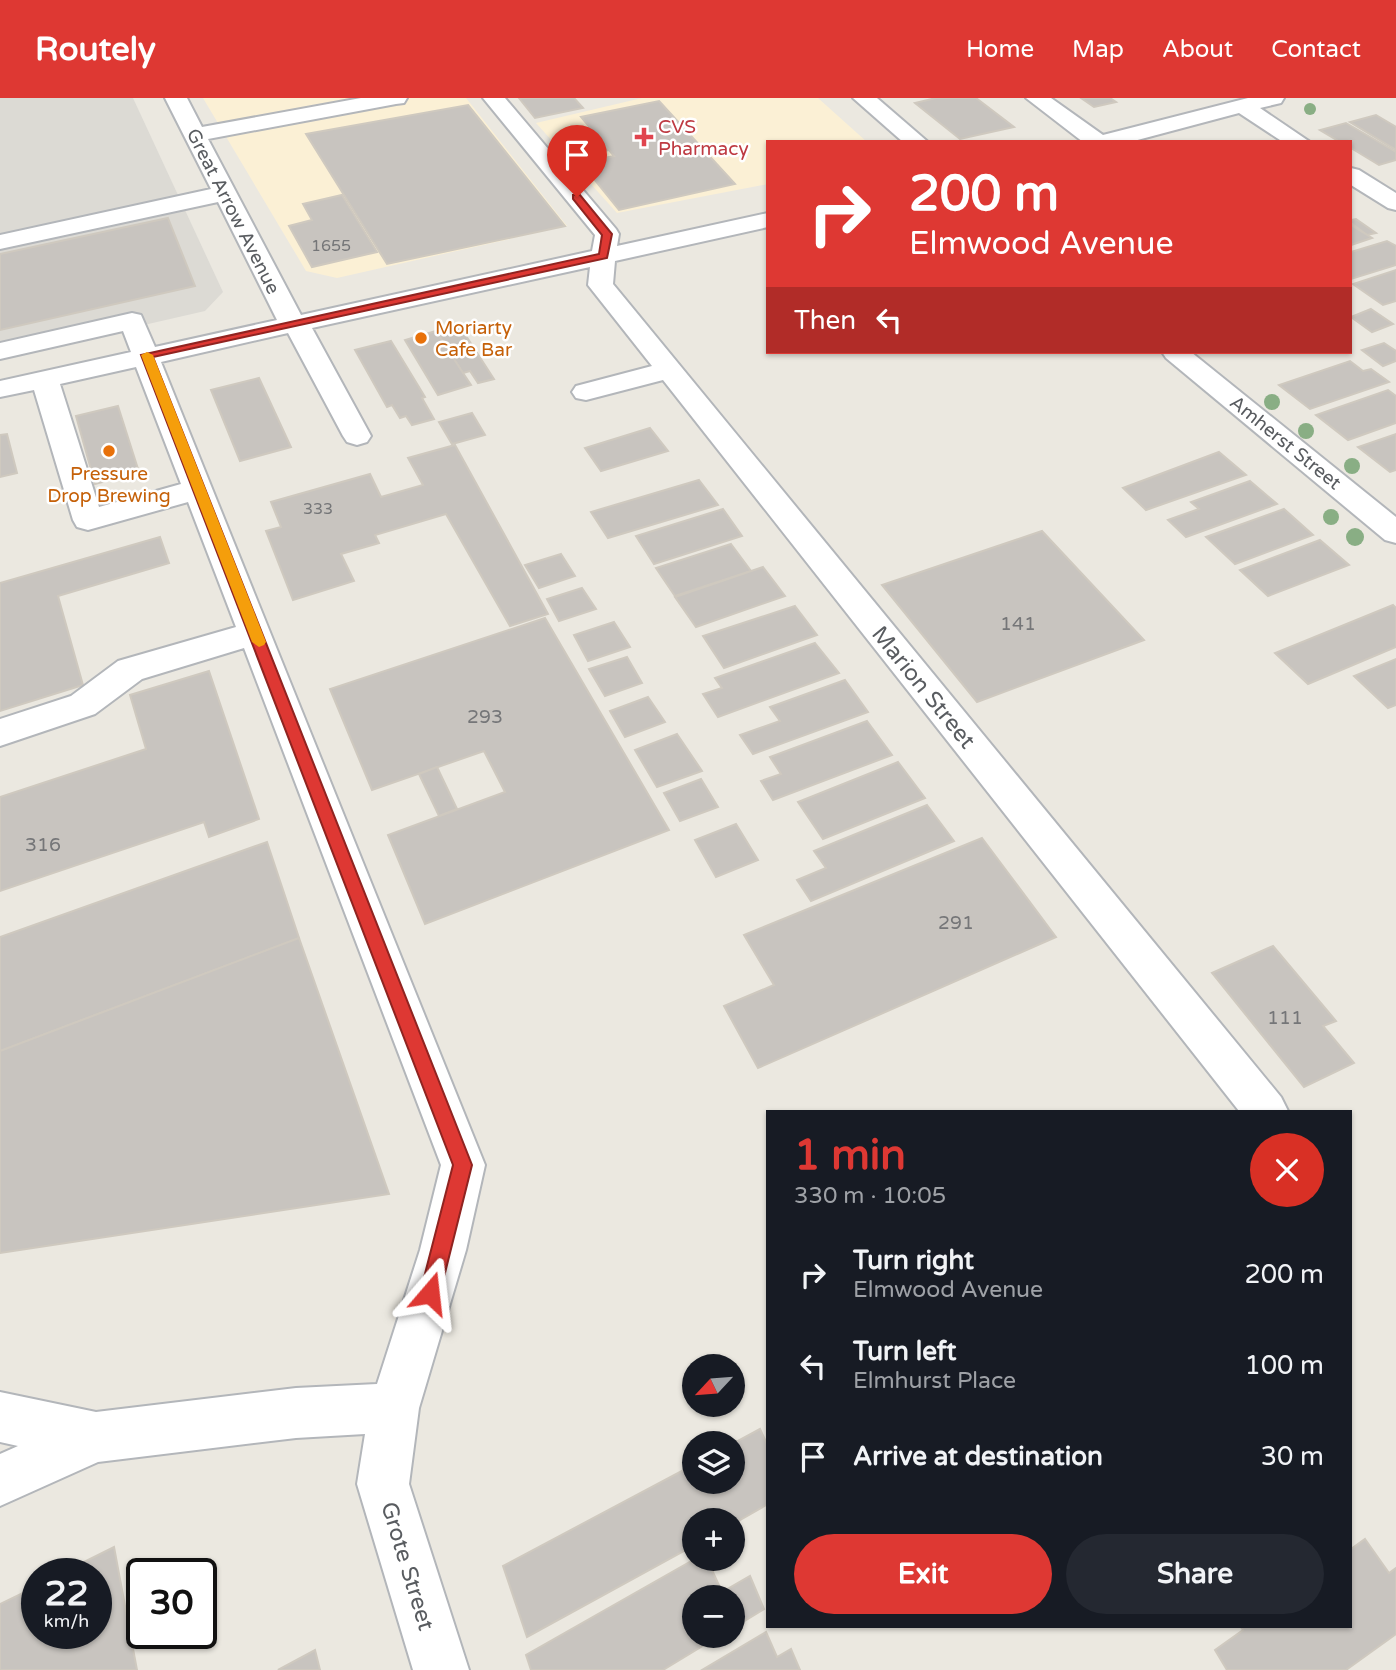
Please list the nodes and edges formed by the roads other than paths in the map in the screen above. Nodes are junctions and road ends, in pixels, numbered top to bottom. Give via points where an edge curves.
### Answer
1 (176, 98) edge
2 (396, 98) edge
3 (494, 98) edge
4 (864, 98) edge
5 (1037, 98) edge
6 (1273, 98) edge
7 (1242, 106) junction
8 (195, 135) junction
9 (915, 140) edge
10 (1097, 140) edge
11 (1108, 140) edge
12 (1287, 140) edge
13 (1352, 176) edge
14 (225, 193) junction
15 (1396, 203) edge
16 (766, 220) edge
17 (0, 242) edge
18 (604, 256) junction
19 (294, 323) junction
20 (0, 351) edge
21 (1177, 354) edge
22 (147, 355) junction
23 (669, 370) junction
24 (46, 379) junction
25 (0, 389) edge
26 (586, 393) dead end
27 (357, 436) dead end
28 (199, 489) junction
29 (1396, 533) edge
30 (256, 633) junction
31 (0, 733) edge
32 (1265, 1110) edge
33 (394, 1408) junction
34 (0, 1417) edge
35 (96, 1437) junction
36 (0, 1480) edge
37 (441, 1670) edge

1 - 8 street, Great Arrow Avenue
2 - 8 street via 228,118
3 - 18 street, Marion Street via 607,234
4 - 9 street
5 - 10 street
6 - 7 street
7 - 11 street
7 - 12 street
8 - 14 street, Great Arrow Avenue
13 - 15 street
14 - 17 street
14 - 19 street, Great Arrow Avenue
16 - 18 street
18 - 19 street
18 - 23 street, Marion Street via 601,285
19 - 22 street
19 - 27 street, Great Arrow Avenue
20 - 22 street, Grote Street via 132,321
21 - 29 street, Amherst Street
22 - 24 street
22 - 28 street, Grote Street
23 - 26 street
23 - 32 street, Marion Street
24 - 25 street
24 - 28 street via 88,520
28 - 30 street, Grote Street
30 - 31 street via 131,670 83,705
30 - 33 street, Grote Street via 463,1165 443,1250
33 - 35 street via 296,1413
33 - 37 street, Grote Street via 383,1484
34 - 35 street
35 - 36 street

